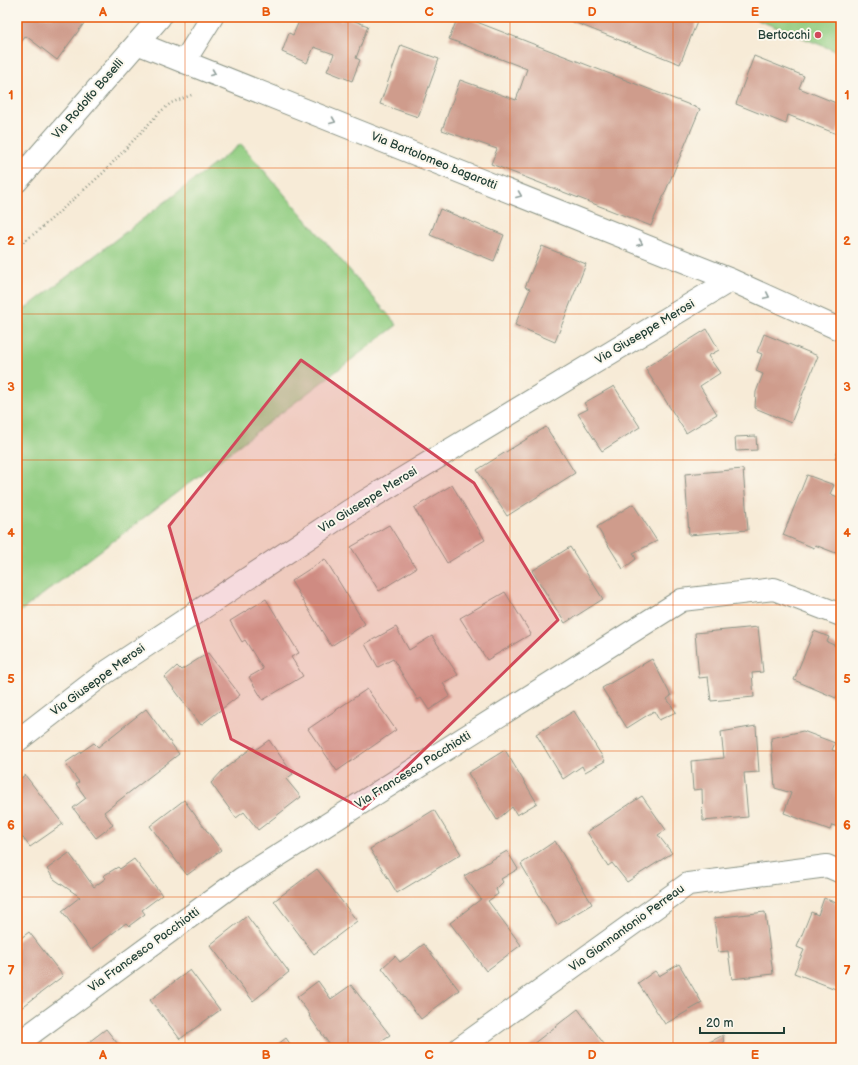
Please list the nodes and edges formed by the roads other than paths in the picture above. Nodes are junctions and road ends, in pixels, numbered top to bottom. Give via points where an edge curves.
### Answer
1 (160, 17) edge
2 (212, 17) edge
3 (137, 43) junction
4 (184, 62) junction
5 (17, 181) edge
6 (731, 280) junction
7 (841, 330) edge
8 (841, 615) edge
9 (17, 741) edge
10 (841, 872) edge
11 (17, 1044) edge
12 (460, 1048) edge

1 - 3 street, Via Rodolfo Boselli
2 - 4 street
3 - 4 street, Via Bartolomeo bagarotti
3 - 5 street, Via Rodolfo Boselli
4 -> 6 street, Via Bartolomeo bagarotti
6 -> 7 street
6 - 9 street, Via Giuseppe Merosi via 348,511 105,673
8 - 11 street, Via Francesco Pacchiotti via 774,589 682,600 241,879
10 - 12 street, Via Giannantonio Perreau via 826,866 688,884

